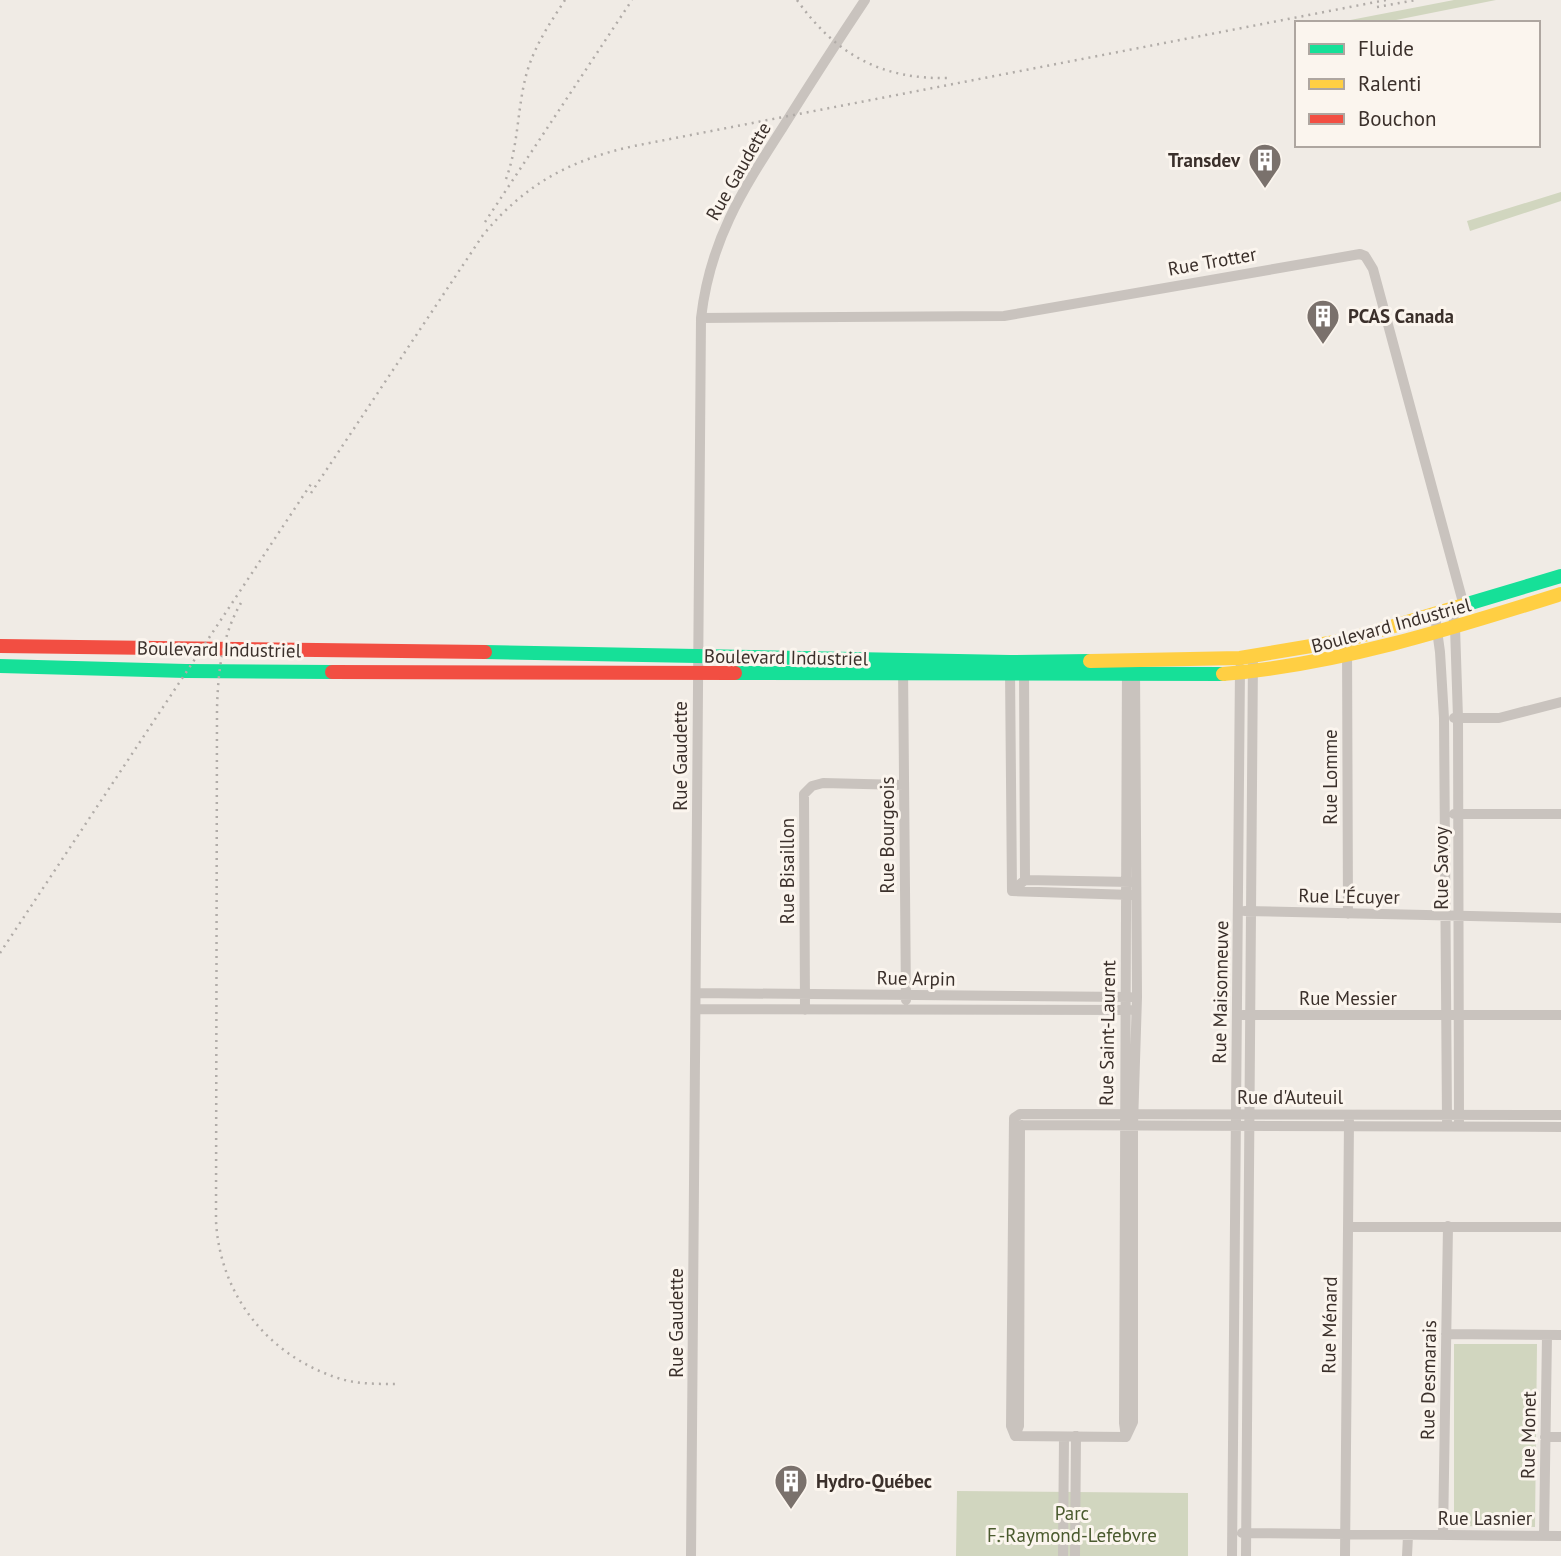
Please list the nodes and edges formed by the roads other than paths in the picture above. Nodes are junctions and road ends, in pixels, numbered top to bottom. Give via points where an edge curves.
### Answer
1 (865, 0) edge
2 (701, 318) junction
3 (1561, 576) edge
4 (1561, 594) edge
5 (1458, 608) junction
6 (1435, 616) junction
7 (1455, 627) junction
8 (1438, 631) junction
9 (1347, 640) junction
10 (1, 646) edge
11 (105, 647) junction
12 (384, 651) junction
13 (498, 652) junction
14 (560, 653) junction
15 (698, 655) junction
16 (1347, 656) junction
17 (1247, 657) junction
18 (1, 666) edge
19 (89, 667) junction
20 (903, 667) junction
21 (1017, 668) junction
22 (1131, 668) junction
23 (380, 671) junction
24 (494, 672) junction
25 (558, 673) junction
26 (1247, 673) junction
27 (698, 674) junction
28 (1561, 702) edge
29 (1444, 718) junction
30 (1458, 718) junction
31 (904, 785) junction
32 (1011, 793) junction
33 (1025, 793) junction
34 (1239, 802) junction
35 (1252, 802) junction
36 (1444, 814) junction
37 (1458, 814) junction
38 (1561, 814) edge
39 (1025, 880) junction
40 (1131, 882) junction
41 (1012, 891) junction
42 (1131, 895) junction
43 (1238, 911) junction
44 (1251, 911) junction
45 (1348, 914) junction
46 (1446, 916) junction
47 (1458, 916) junction
48 (1561, 918) edge
49 (695, 993) junction
50 (805, 994) junction
51 (906, 995) junction
52 (1131, 997) junction
53 (695, 1009) junction
54 (805, 1010) junction
55 (906, 1010) junction
56 (1131, 1010) junction
57 (1237, 1015) junction
58 (1250, 1015) junction
59 (1561, 1015) edge
60 (1447, 1016) junction
61 (1459, 1016) junction
62 (1561, 1115) edge
63 (1128, 1120) junction
64 (1236, 1120) junction
65 (1249, 1120) junction
66 (1349, 1120) junction
67 (1453, 1121) junction
68 (1561, 1127) edge
69 (1235, 1223) junction
70 (1248, 1223) junction
71 (1447, 1226) junction
72 (1348, 1227) junction
73 (1561, 1227) edge
74 (1234, 1326) junction
75 (1248, 1326) junction
76 (1446, 1335) junction
77 (1547, 1335) junction
78 (1561, 1335) edge
79 (1013, 1431) joint
80 (1233, 1434) junction
81 (1247, 1434) junction
82 (1076, 1436) junction
83 (1064, 1437) junction
84 (1545, 1437) junction
85 (1561, 1437) edge
86 (1232, 1533) junction
87 (1246, 1533) junction
88 (1344, 1535) junction
89 (1443, 1535) junction
90 (1408, 1536) junction
91 (1544, 1536) junction
92 (1561, 1536) edge
93 (691, 1556) edge
94 (1063, 1556) edge
95 (1075, 1556) edge
96 (1232, 1556) edge
97 (1246, 1556) edge
98 (1345, 1556) edge
99 (1407, 1556) edge

1 - 2 street, Rue Gaudette via 738,198 708,272
2 - 5 street, Rue Trotter via 1004,316 1360,254 1373,269
2 - 15 street, Rue Gaudette
3 - 5 street, Boulevard Industriel
4 - 7 street, Boulevard Industriel
5 - 6 street, Boulevard Industriel
5 - 7 street, Rue Savoy
6 - 8 street, Rue Savoy
6 - 9 street, Boulevard Industriel
7 - 8 street, Boulevard Industriel
7 - 30 street, Rue Savoy
8 - 16 street, Boulevard Industriel
8 - 29 street, Rue Savoy
9 - 16 street, Rue Lomme
9 - 17 street, Boulevard Industriel
10 - 11 street, Boulevard Industriel
10 - 18 street
11 - 12 street, Boulevard Industriel
11 - 19 street
12 - 13 street, Boulevard Industriel
12 - 23 street
13 - 14 street, Boulevard Industriel
13 - 24 street
14 - 15 street, Boulevard Industriel
14 - 25 street
15 - 20 street, Boulevard Industriel
15 - 27 street, Rue Gaudette
16 - 26 street, Boulevard Industriel
16 - 45 street, Rue Lomme
17 - 22 street, Boulevard Industriel
17 - 26 street, Rue Maisonneuve
18 - 19 street, Boulevard Industriel
19 - 23 street, Boulevard Industriel
20 - 21 street, Boulevard Industriel
20 - 27 street, Boulevard Industriel
20 - 31 street, Rue Bourgeois
21 - 22 street, Boulevard Industriel
21 - 32 street
21 - 33 street
22 - 26 street, Boulevard Industriel
22 - 40 street, Rue Saint-Laurent
23 - 24 street, Boulevard Industriel
24 - 25 street, Boulevard Industriel
25 - 27 street, Boulevard Industriel
26 - 34 street, Rue Maisonneuve
26 - 35 street, Rue Maisonneuve
27 - 49 street, Rue Gaudette
28 - 30 street via 1499,718
29 - 30 street
29 - 36 street, Rue Savoy
30 - 37 street, Rue Savoy
31 - 50 street, Rue Bisaillon via 823,783 804,794
31 - 51 street, Rue Bourgeois
32 - 33 street
32 - 41 street
33 - 39 street
34 - 35 street
34 - 43 street, Rue Maisonneuve
35 - 44 street, Rue Maisonneuve
36 - 37 street
36 - 46 street, Rue Savoy
37 - 38 street
37 - 47 street, Rue Savoy
39 - 40 street
39 - 41 street
40 - 42 street, Rue Saint-Laurent
41 - 42 street
42 - 52 street, Rue Saint-Laurent
43 - 44 street, Rue L'Écuyer
43 - 57 street, Rue Maisonneuve
44 - 45 street, Rue L'Écuyer
44 - 58 street, Rue Maisonneuve
45 - 46 street, Rue L'Écuyer
46 - 47 street, Rue L'Écuyer
46 - 60 street, Rue Savoy
47 - 48 street, Rue L'Écuyer
47 - 61 street, Rue Savoy
49 - 50 street, Rue Arpin
49 - 53 street, Rue Gaudette
50 - 51 street, Rue Arpin
50 - 54 street, Rue Bisaillon
51 - 52 street, Rue Arpin
51 - 55 street, Rue Bourgeois
52 - 56 street, Rue Saint-Laurent
53 - 54 street, Rue Arpin
53 - 93 street, Rue Gaudette
54 - 55 street, Rue Arpin
55 - 56 street, Rue Arpin
56 - 63 street, Rue Saint-Laurent
57 - 58 street, Rue Messier
57 - 64 street, Rue Maisonneuve
58 - 60 street, Rue Messier
58 - 65 street, Rue Maisonneuve
59 - 61 street, Rue Messier
60 - 61 street, Rue Messier
60 - 67 street, Rue Savoy
61 - 67 street, Rue Savoy
62 - 67 street, Rue d'Auteuil
63 - 64 street, Rue d'Auteuil
63 - 79 street, Rue d'Auteuil via 1018,1119
63 - 82 street, Rue Saint-Laurent via 1133,1422 1126,1437
64 - 65 street, Rue d'Auteuil
64 - 69 street, Rue Maisonneuve
65 - 66 street, Rue d'Auteuil
65 - 70 street, Rue Maisonneuve
66 - 67 street, Rue d'Auteuil
66 - 72 street, Rue Ménard
67 - 68 street, Rue d'Auteuil
69 - 70 street
69 - 74 street, Rue Maisonneuve
70 - 75 street, Rue Maisonneuve
71 - 72 street
71 - 73 street
71 - 76 street, Rue Desmarais
72 - 88 street, Rue Ménard
74 - 75 street
74 - 80 street, Rue Maisonneuve
75 - 81 street, Rue Maisonneuve
76 - 77 street
76 - 89 street, Rue Desmarais
77 - 78 street
77 - 84 street, Rue Monet
79 - 83 street, Rue Saint-Laurent
80 - 81 street
80 - 86 street, Rue Maisonneuve
81 - 87 street, Rue Maisonneuve
82 - 83 street, Rue Saint-Laurent
82 - 95 street
83 - 94 street
84 - 85 street
84 - 91 street, Rue Monet
86 - 87 street, Rue Lasnier
86 - 96 street, Rue Maisonneuve
87 - 88 street, Rue Lasnier
87 - 97 street, Rue Maisonneuve
88 - 90 street, Rue Lasnier
88 - 98 street
89 - 90 street, Rue Lasnier
89 - 91 street, Rue Lasnier
90 - 99 street
91 - 92 street, Rue Lasnier

